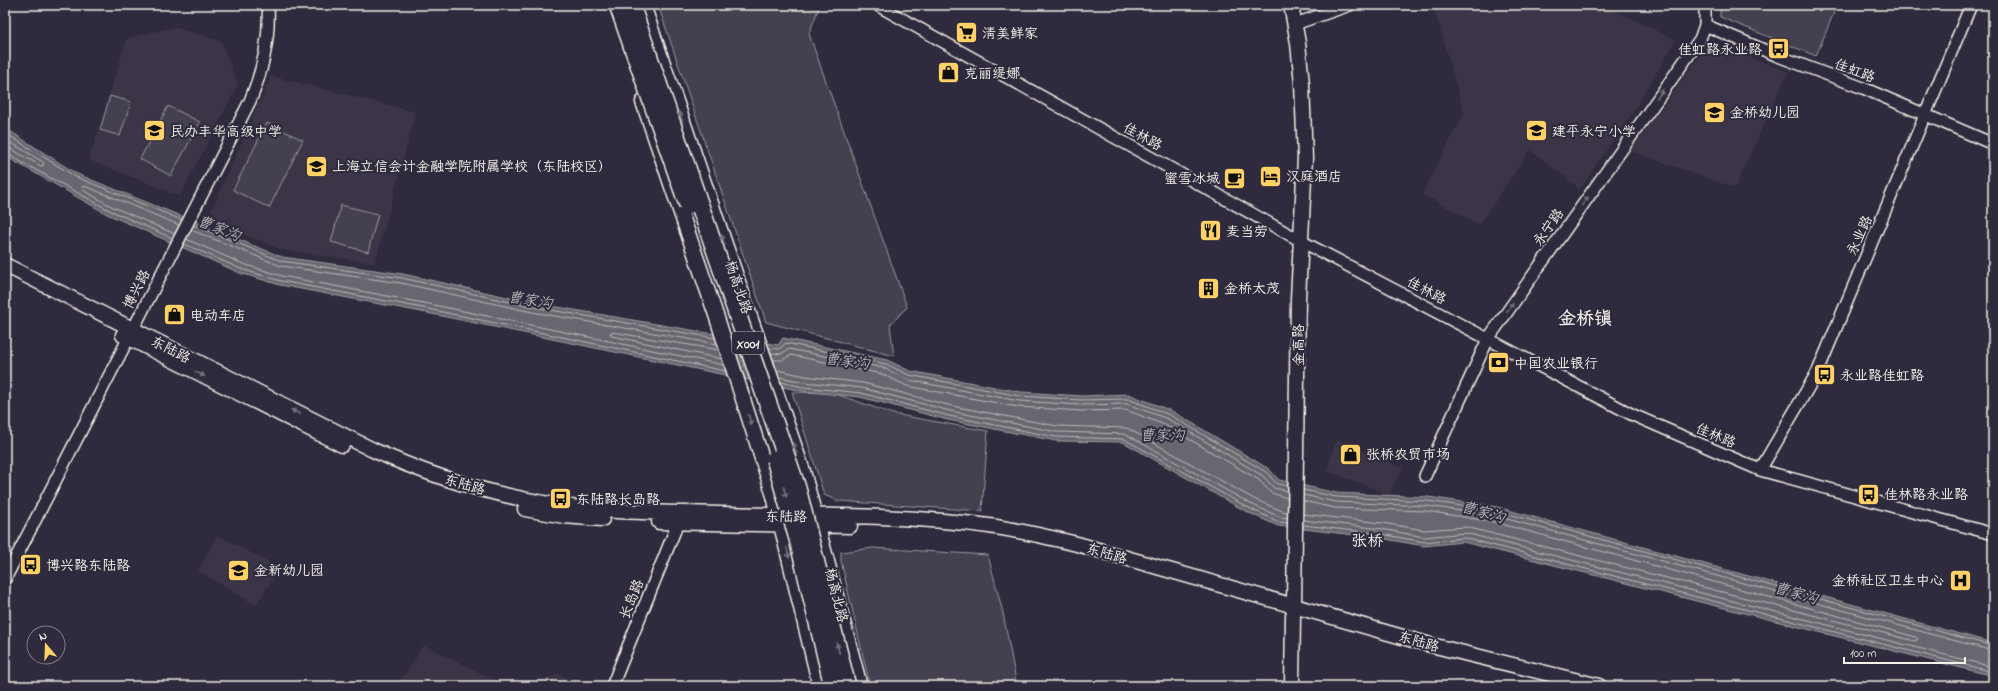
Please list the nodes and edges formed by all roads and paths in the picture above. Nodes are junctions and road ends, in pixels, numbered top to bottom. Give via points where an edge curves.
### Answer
1 (268, 5) edge
2 (610, 5) edge
3 (618, 5) edge
4 (631, 5) edge
5 (643, 5) edge
6 (877, 5) edge
7 (1291, 5) edge
8 (1350, 5) edge
9 (1705, 5) edge
10 (1971, 5) edge
11 (1295, 24) junction
12 (1705, 25) junction
13 (1925, 116) junction
14 (1993, 144) edge
15 (1301, 241) junction
16 (5, 265) edge
17 (5, 275) edge
18 (130, 333) junction
19 (1488, 339) junction
20 (1760, 470) junction
21 (1425, 476) dead end
22 (781, 520) junction
23 (817, 521) junction
24 (678, 522) junction
25 (1993, 534) edge
26 (5, 579) edge
27 (1293, 610) junction
28 (612, 686) edge
29 (820, 686) edge
30 (833, 686) edge
31 (847, 686) edge
32 (860, 686) edge
33 (1292, 686) edge
34 (1554, 686) edge
35 (1599, 686) edge

1 - 18 street, 博兴路 via 267,43 258,81 250,101
2 -> 22 main road, X001 via 718,318
3 -> 30 highway, 杨高北路 / X001, bridge via 779,470
31 -> 4 highway, 杨高北路 / X001, bridge via 797,488
23 -> 5 main road, 杨高北路 / X001 via 803,471
6 - 15 street, 佳林路
7 - 11 main road, 金高路
8 - 11 street
9 - 12 street, 永宁路
10 - 13 street, 永业路
11 - 15 main road, 金高路 via 1302,84 1305,158
12 - 13 street, 佳虹路 via 1863,88
19 -> 12 street, 永宁路 via 1700,39
13 - 14 street, 佳虹路
13 - 20 street, 永业路 via 1818,371
15 - 19 street, 佳林路
15 - 27 main road, 金高路
16 - 18 main road, 东陆路
17 - 18 main road, 东陆路
22 -> 18 main road, 东陆路 via 754,516 586,508 518,498 466,485 419,470 373,450
18 -> 24 main road, 东陆路 via 369,458 447,490 516,508 564,516
18 - 26 street, 博兴路
19 - 20 street, 佳林路 via 1633,415
19 - 21 street, 永宁路
20 - 25 street, 佳林路
22 - 23 main road, 东陆路
22 - 24 main road, 东陆路
22 -> 29 main road, X001
23 - 27 main road, 东陆路 via 1016,540
23 - 32 main road, 杨高北路 / X001
24 - 28 street, 长岛路
27 - 33 main road, 金高路
27 - 34 main road, 东陆路 via 1425,653
27 - 35 main road, 东陆路 via 1494,662

